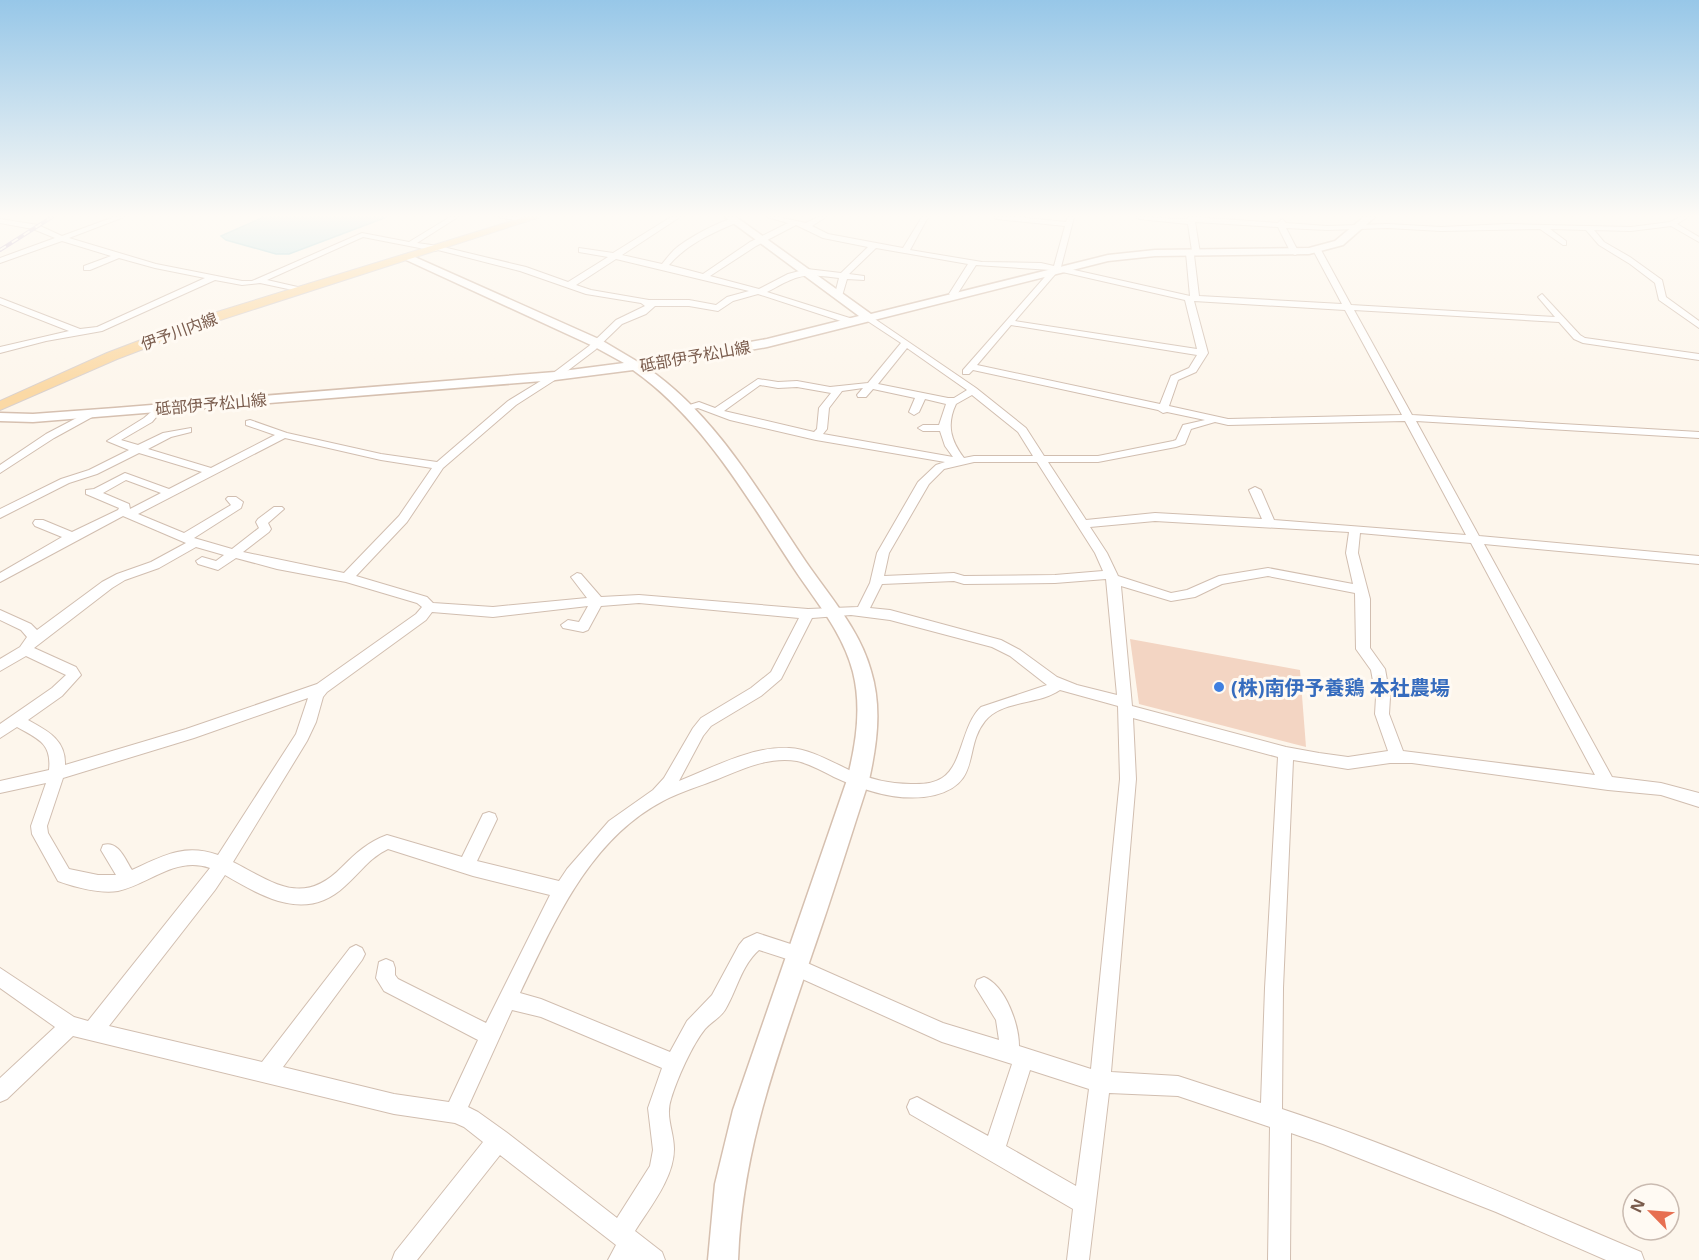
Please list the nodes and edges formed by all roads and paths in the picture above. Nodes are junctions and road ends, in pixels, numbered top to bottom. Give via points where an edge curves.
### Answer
1 (844, 275) edge
2 (205, 276) edge
3 (268, 276) edge
4 (339, 276) edge
5 (460, 276) edge
6 (540, 276) edge
7 (584, 276) edge
8 (698, 276) edge
9 (791, 276) edge
10 (813, 276) edge
11 (849, 276) edge
12 (965, 276) edge
13 (1034, 276) edge
14 (1051, 276) edge
15 (1084, 276) edge
16 (1192, 276) edge
17 (1335, 276) edge
18 (1647, 276) edge
19 (703, 277) joint
20 (215, 278) junction
21 (861, 278) dead end
22 (259, 280) junction
23 (571, 284) junction
24 (299, 290) junction
25 (759, 292) junction
26 (838, 294) junction
27 (956, 296) junction
28 (1542, 297) dead end
29 (1192, 298) junction
30 (0, 301) edge
31 (648, 303) junction
32 (1349, 307) junction
33 (869, 318) junction
34 (1563, 320) junction
35 (853, 322) junction
36 (1008, 322) junction
37 (1699, 325) edge
38 (81, 333) junction
39 (597, 343) junction
40 (905, 344) junction
41 (0, 350) edge
42 (1203, 353) junction
43 (1699, 357) edge
44 (637, 366) junction
45 (970, 367) junction
46 (555, 376) junction
47 (958, 378) junction
48 (871, 386) junction
49 (839, 389) junction
50 (973, 390) junction
51 (862, 394) dead end
52 (921, 396) junction
53 (952, 401) junction
54 (0, 406) edge
55 (688, 407) junction
56 (158, 409) junction
57 (1162, 410) junction
58 (717, 411) junction
59 (914, 412) dead end
60 (90, 414) junction
61 (0, 417) edge
62 (1409, 418) junction
63 (1221, 421) junction
64 (250, 423) dead end
65 (923, 428) dead end
66 (944, 428) junction
67 (187, 430) dead end
68 (284, 435) junction
69 (1699, 435) edge
70 (816, 437) junction
71 (136, 449) junction
72 (1043, 460) junction
73 (959, 461) junction
74 (439, 465) junction
75 (0, 470) edge
76 (212, 472) junction
77 (1255, 490) dead end
78 (170, 493) junction
79 (232, 499) dead end
80 (278, 509) dead end
81 (126, 513) junction
82 (0, 514) edge
83 (198, 519) dead end
84 (39, 523) dead end
85 (1082, 524) junction
86 (1270, 524) junction
87 (1355, 529) junction
88 (72, 537) junction
89 (187, 539) junction
90 (1475, 539) junction
91 (170, 544) dead end
92 (233, 554) junction
93 (1699, 560) edge
94 (202, 561) dead end
95 (577, 577) dead end
96 (1111, 577) junction
97 (0, 578) edge
98 (347, 578) junction
99 (877, 580) junction
100 (1361, 590) junction
101 (597, 601) junction
102 (429, 607) junction
103 (834, 612) junction
104 (862, 612) junction
105 (808, 614) junction
106 (0, 615) edge
107 (568, 625) dead end
108 (29, 646) junction
109 (0, 666) edge
110 (1058, 684) junction
111 (322, 688) junction
112 (1125, 706) junction
113 (17, 720) junction
114 (0, 732) edge
115 (1286, 753) junction
116 (1399, 757) junction
117 (57, 774) junction
118 (858, 780) junction
119 (1608, 784) junction
120 (0, 787) edge
121 (659, 795) junction
122 (1699, 800) edge
123 (489, 819) dead end
124 (109, 850) dead end
125 (223, 865) junction
126 (466, 866) junction
127 (128, 879) junction
128 (562, 890) junction
129 (357, 954) dead end
130 (798, 961) junction
131 (386, 968) dead end
132 (0, 978) edge
133 (984, 986) dead end
134 (507, 999) junction
135 (70, 1026) junction
136 (92, 1031) junction
137 (490, 1035) junction
138 (1016, 1056) junction
139 (676, 1064) junction
140 (266, 1074) junction
141 (1100, 1082) junction
142 (0, 1092) edge
143 (917, 1107) dead end
144 (455, 1113) junction
145 (1276, 1118) junction
146 (499, 1139) junction
147 (994, 1151) junction
148 (1085, 1203) junction
149 (623, 1245) edge
150 (403, 1260) edge
151 (654, 1260) edge
152 (723, 1260) edge
153 (1078, 1260) edge
154 (1279, 1260) edge
155 (1633, 1260) edge

1 - 26 street
2 - 20 street
3 - 22 street
4 - 24 main road, 伊予川内線
5 - 39 street
6 - 23 street
7 - 23 street
8 - 19 street
9 - 25 street
10 - 26 street
11 - 21 street
12 - 27 street via 953,294
13 - 27 street, 砥部伊予松山線
14 - 36 street
15 - 29 street
16 - 29 street
17 - 32 street
18 - 37 street via 1659,282 1662,298
19 - 25 street
20 - 22 street via 242,283
20 - 38 street via 109,326
22 - 24 street
23 - 31 street via 589,292
24 - 54 main road, 伊予川内線 via 137,346
25 - 31 street via 735,297 718,308
25 - 35 street
26 - 33 street
27 - 33 street, 砥部伊予松山線
28 - 34 street
29 - 32 street
29 - 42 street
30 - 38 street
31 - 39 street via 651,306 647,310 619,322
32 - 34 street
32 - 62 street
33 - 35 street, 砥部伊予松山線
33 - 40 street
34 - 43 street via 1583,340
35 - 44 street, 砥部伊予松山線 via 723,352
36 - 42 street
36 - 45 street
38 - 41 street
39 - 44 street
39 - 46 street
40 - 47 street
40 - 48 street
42 - 57 street via 1193,370 1174,378
44 - 46 street, 砥部伊予松山線
44 - 55 street
45 - 47 street
45 - 57 street
46 - 56 street, 砥部伊予松山線
46 - 74 street via 512,403
47 - 50 street
48 - 49 street
48 - 51 street
48 - 52 street
49 - 58 street via 758,382
49 - 70 street via 825,408 822,429
50 - 53 street
50 - 72 street via 1012,420
52 - 53 street
52 - 59 street
53 - 66 street
55 - 58 street via 699,405
55 - 103 street
56 - 60 street, 砥部伊予松山線
56 - 71 street via 148,420 112,441
57 - 63 street
58 - 70 street
60 - 61 street, 砥部伊予松山線
60 - 75 street
62 - 63 street
62 - 69 street
62 - 90 street
63 - 72 street via 1187,427 1181,442 1176,444 1113,458
64 - 68 street
65 - 66 street
66 - 73 street
67 - 71 street
68 - 74 street via 381,457
68 - 76 street
70 - 73 street
71 - 76 street
71 - 82 street
72 - 73 street
72 - 85 street
73 - 99 street via 940,467 924,482 882,556
74 - 98 street via 403,519
76 - 78 street
77 - 86 street
78 - 81 street
78 - 81 street via 125,476 91,492 125,506
79 - 89 street via 237,506
80 - 92 street via 262,522 265,529
81 - 88 street
81 - 89 street
83 - 89 street
84 - 88 street
85 - 86 street via 1155,517
85 - 96 street
86 - 87 street
87 - 90 street
87 - 100 street via 1352,553
88 - 97 street
89 - 91 street
89 - 92 street
89 - 108 street via 155,565 107,585
90 - 93 street
90 - 119 street
92 - 94 street via 218,566
92 - 98 street
95 - 101 street
96 - 99 street
96 - 100 street via 1171,597 1190,594 1219,580 1268,572
96 - 112 street
98 - 102 street via 422,600
99 - 104 street
100 - 116 street via 1363,649 1378,669 1382,714
101 - 102 street via 493,612
101 - 105 street via 639,599
101 - 107 street via 583,627
102 - 111 street via 421,617
103 - 104 street
103 - 105 street
103 - 118 street via 857,656 866,693 868,732
104 - 110 street via 908,619 996,643 1016,652
105 - 121 street via 776,675 706,722
106 - 108 street via 26,627 34,636
108 - 109 street
108 - 113 street via 74,675
110 - 112 street
110 - 118 street via 985,712 976,724 958,774 945,785 910,790
111 - 117 street
111 - 125 street via 302,737
112 - 115 street
112 - 141 street via 1128,779
113 - 114 street
113 - 117 street via 53,744
115 - 116 street via 1348,763
115 - 145 street via 1274,988
116 - 119 street
117 - 120 street
117 - 127 street via 39,826 61,873 111,884
118 - 121 street via 797,755 785,754 754,760
118 - 130 street
119 - 122 street via 1661,789
121 - 128 street via 615,826
123 - 126 street
124 - 127 street
125 - 126 street via 272,892 308,896 320,894 366,852 387,842
125 - 127 street via 192,856
125 - 136 street
126 - 128 street
128 - 134 street
129 - 140 street
130 - 138 street via 942,1032
130 - 139 street via 757,941 750,943 717,1004 699,1022
130 - 152 street via 740,1129 731,1171
131 - 137 street via 391,985
132 - 135 street
133 - 138 street via 1005,1015
134 - 137 street
134 - 139 street via 541,1008
135 - 136 street
135 - 142 street
136 - 140 street
137 - 144 street
138 - 141 street
138 - 147 street
139 - 149 street via 658,1108 665,1150
140 - 144 street via 394,1104
141 - 145 street via 1178,1086
141 - 148 street
143 - 147 street
144 - 146 street
145 - 154 street
145 - 155 street via 1500,1203
146 - 149 street
146 - 150 street
147 - 148 street
148 - 153 street
149 - 151 street

